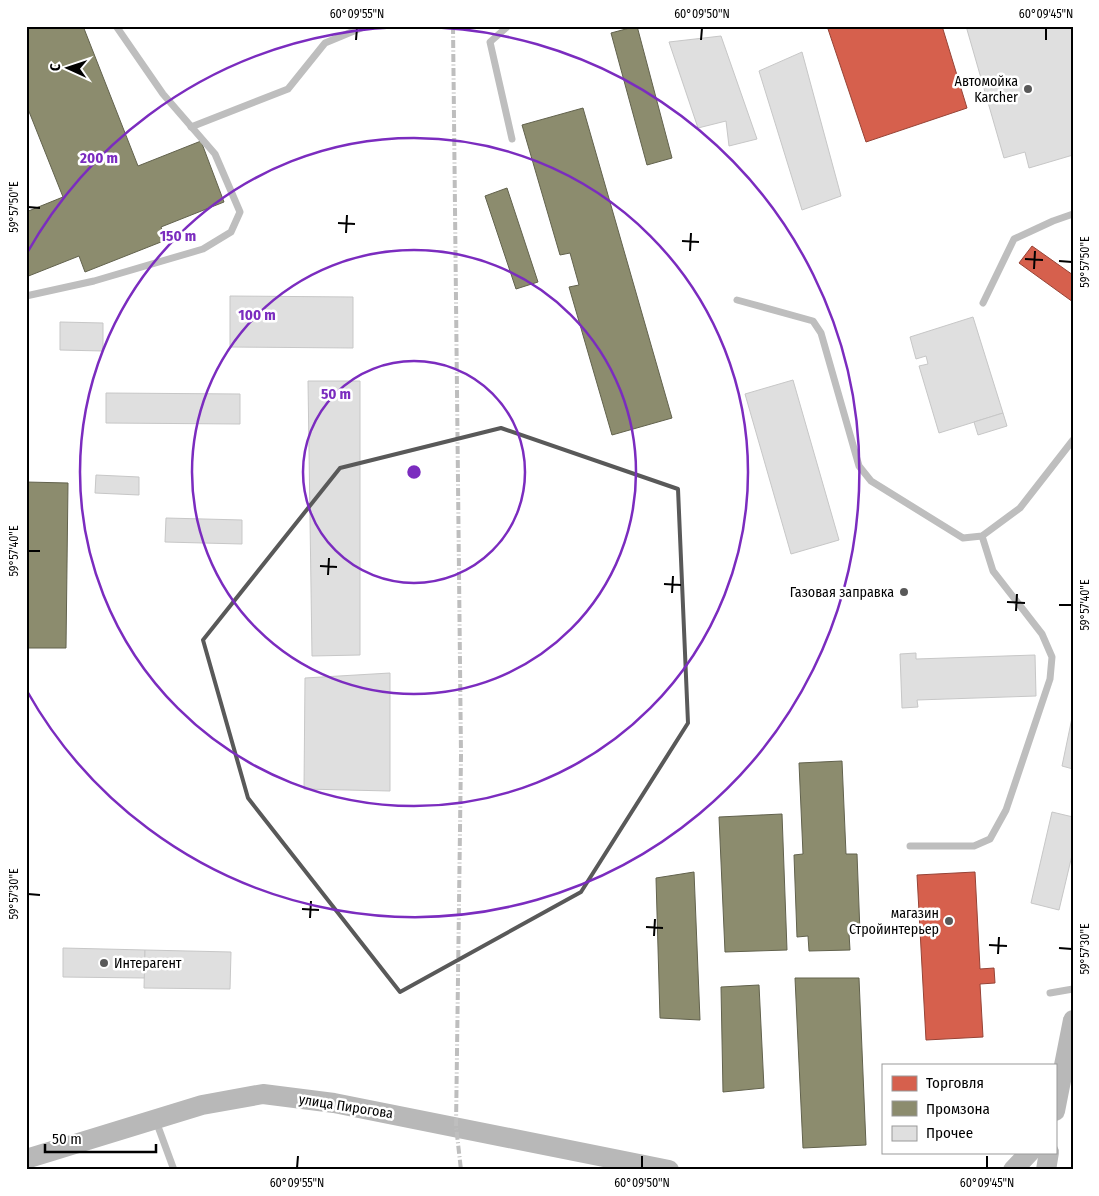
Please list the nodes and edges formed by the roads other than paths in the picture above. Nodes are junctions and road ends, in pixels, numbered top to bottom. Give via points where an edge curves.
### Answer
1 (116, 26) edge
2 (366, 26) edge
3 (508, 26) edge
4 (191, 127) junction
5 (512, 139) dead end
6 (1073, 214) edge
7 (26, 296) edge
8 (737, 300) dead end
9 (983, 303) dead end
10 (1073, 440) edge
11 (982, 536) junction
12 (910, 846) dead end
13 (1073, 989) edge
14 (1050, 993) dead end
15 (1073, 1020) edge
16 (1056, 1106) edge
17 (155, 1118) junction
18 (1028, 1154) edge
19 (1049, 1154) edge
20 (26, 1159) edge
21 (174, 1170) edge
22 (669, 1170) edge
23 (1013, 1170) edge
24 (1046, 1170) edge

1 - 4 lane via 163,94
2 - 4 lane via 325,43 288,89
3 - 5 lane via 490,42
4 - 7 lane via 214,154 240,212 231,232 203,249 94,281
6 - 9 lane via 1014,239
8 - 11 lane via 814,321 821,334 860,466 871,481 963,538
10 - 11 lane via 1020,508
11 - 12 lane via 993,571 1042,634 1052,657 1050,679 1006,810 990,839 974,846
13 - 14 lane
15 - 16 main road
17 - 20 main road, улица Пирогова
17 - 21 lane
17 - 22 main road, улица Пирогова via 263,1094 334,1102
18 - 23 main road
19 - 24 main road

